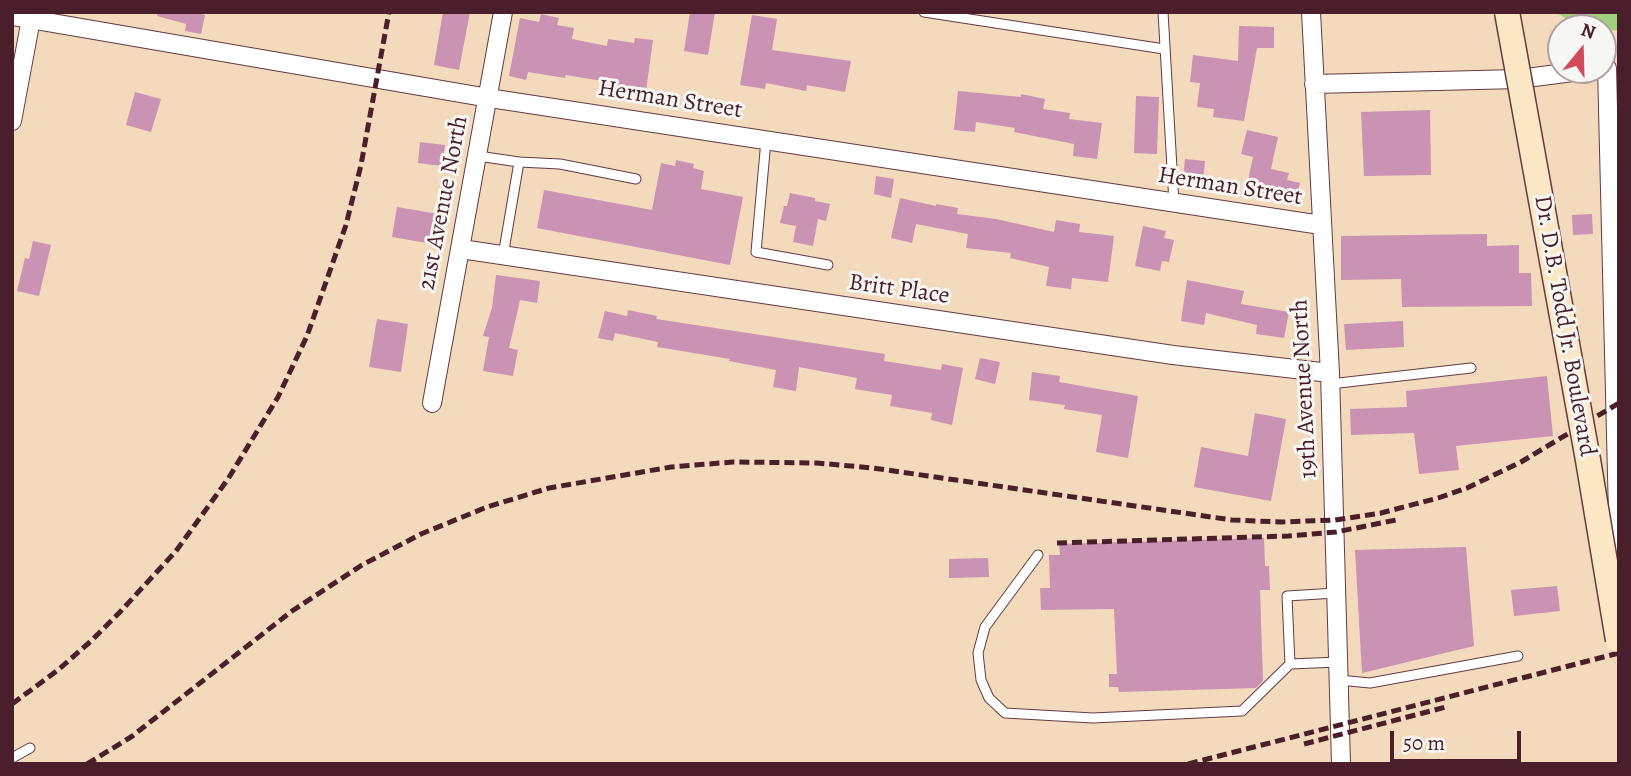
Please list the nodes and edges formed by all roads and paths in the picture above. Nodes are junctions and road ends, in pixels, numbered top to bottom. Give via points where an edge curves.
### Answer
1 (503, 12) edge
2 (924, 12) edge
3 (1163, 12) edge
4 (1311, 12) edge
5 (1507, 12) edge
6 (19, 16) edge
7 (1164, 50) junction
8 (1547, 75) edge
9 (1314, 84) junction
10 (1610, 84) edge
11 (489, 98) junction
12 (12, 121) edge
13 (766, 140) junction
14 (478, 156) junction
15 (519, 162) junction
16 (636, 179) dead end
17 (1174, 203) junction
18 (1321, 225) junction
19 (461, 249) junction
20 (503, 256) junction
21 (828, 265) dead end
22 (1471, 368) dead end
23 (1330, 379) junction
24 (432, 403) dead end
25 (1038, 555) dead end
26 (1619, 556) edge
27 (1338, 593) junction
28 (1618, 640) edge
29 (1518, 656) dead end
30 (1290, 664) junction
31 (1339, 671) junction
32 (30, 748) dead end
33 (12, 758) edge
34 (1341, 764) edge

1 - 11 street, 21st Avenue North
2 - 7 lane
3 - 7 lane
4 - 9 street, 19th Avenue North
5 - 28 main road, Dr. D.B. Todd Jr. Boulevard, bridge
6 - 11 street, Herman Street
6 - 12 street
7 - 17 lane
8 - 9 street
9 - 18 street, 19th Avenue North
10 - 26 street
11 - 13 street, Herman Street
11 - 14 street, 21st Avenue North
13 - 17 street, Herman Street
13 - 21 lane via 756,252
14 - 15 lane
14 - 19 street, 21st Avenue North
15 - 16 lane via 560,164
15 - 20 lane
17 - 18 street, Herman Street
18 - 23 street, 19th Avenue North
19 - 20 street, Britt Place
19 - 24 street, 21st Avenue North
20 - 23 street, Britt Place
22 - 23 lane
23 - 27 street, 19th Avenue North
25 - 30 lane via 985,628 978,653 989,698 1005,713 1093,718 1242,711
27 - 30 lane via 1287,596
27 - 31 street, 19th Avenue North
29 - 31 lane via 1370,683
30 - 31 lane
31 - 34 street, 19th Avenue North
32 - 33 lane

